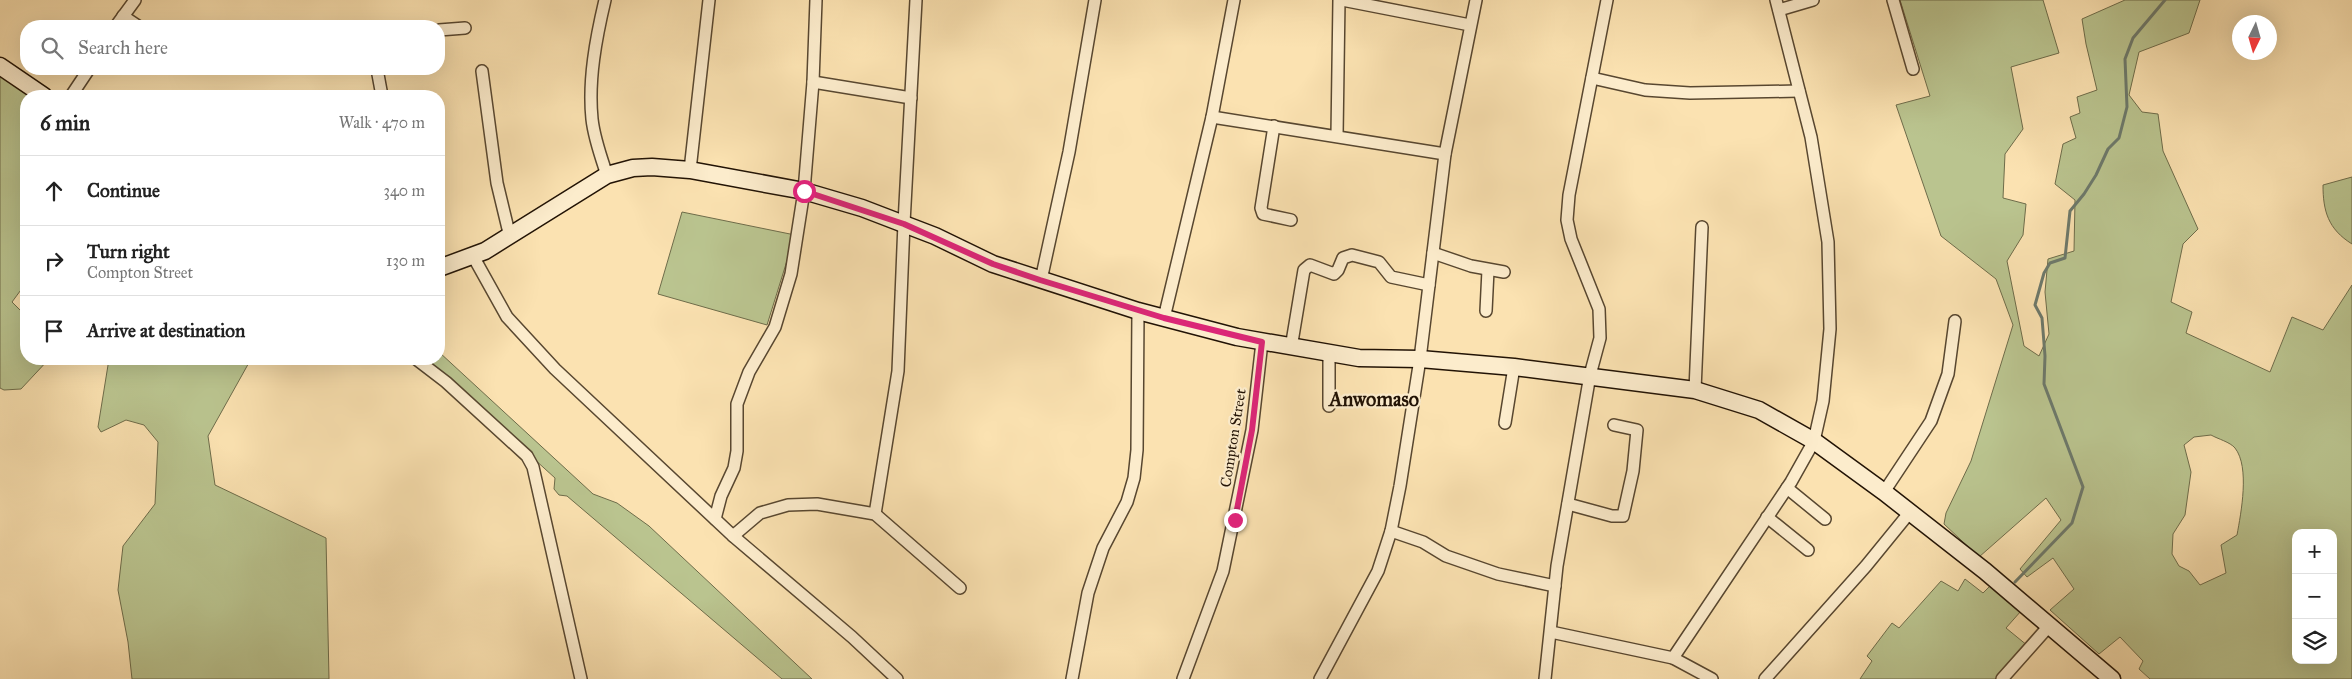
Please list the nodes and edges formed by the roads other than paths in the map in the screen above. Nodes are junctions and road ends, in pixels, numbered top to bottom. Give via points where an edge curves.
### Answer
1 (135, 0) edge
2 (605, 0) edge
3 (709, 0) edge
4 (816, 0) edge
5 (916, 0) edge
6 (1095, 0) edge
7 (1234, 0) edge
8 (1340, 0) edge
9 (1476, 0) edge
10 (1607, 0) edge
11 (1813, 0) edge
12 (1893, 0) edge
13 (1354, 1) edge
14 (1777, 5) edge
15 (123, 16) junction
16 (120, 20) edge
17 (129, 20) edge
18 (1470, 24) junction
19 (465, 28) dead end
20 (445, 30) edge
21 (0, 66) edge
22 (1914, 69) dead end
23 (482, 71) dead end
24 (84, 75) edge
25 (378, 75) edge
26 (1592, 78) junction
27 (813, 82) junction
28 (35, 90) edge
29 (74, 90) edge
30 (381, 90) edge
31 (1800, 91) junction
32 (911, 98) junction
33 (1212, 117) junction
34 (1274, 126) junction
35 (1337, 135) junction
36 (1445, 154) junction
37 (690, 170) junction
38 (607, 176) junction
39 (804, 191) junction
40 (1291, 220) dead end
41 (904, 224) junction
42 (1702, 227) dead end
43 (510, 237) junction
44 (1433, 253) junction
45 (474, 256) junction
46 (445, 266) edge
47 (1488, 270) junction
48 (1504, 272) dead end
49 (1040, 280) junction
50 (1429, 285) junction
51 (1138, 311) junction
52 (1486, 311) dead end
53 (1164, 318) junction
54 (1955, 321) dead end
55 (1262, 342) junction
56 (1291, 348) junction
57 (1329, 354) junction
58 (1420, 359) junction
59 (424, 365) edge
60 (1514, 367) junction
61 (1590, 375) junction
62 (1695, 390) junction
63 (1329, 406) dead end
64 (1505, 423) dead end
65 (1614, 425) dead end
66 (1814, 441) junction
67 (1787, 488) junction
68 (1884, 492) junction
69 (1568, 504) junction
70 (1910, 512) junction
71 (875, 514) junction
72 (1767, 517) junction
73 (715, 518) junction
74 (1825, 519) dead end
75 (1391, 531) junction
76 (733, 536) junction
77 (1808, 550) dead end
78 (1555, 586) junction
79 (960, 588) dead end
80 (2049, 626) junction
81 (1551, 632) junction
82 (1672, 658) junction
83 (581, 679) edge
84 (897, 679) edge
85 (1072, 679) edge
86 (1183, 679) edge
87 (1320, 679) edge
88 (1545, 679) edge
89 (1712, 679) edge
90 (1765, 679) edge
91 (2002, 679) edge
92 (2112, 679) edge

1 - 15 street
2 - 38 street via 593,64 592,120
3 - 37 street
4 - 27 street
5 - 32 street
6 - 49 street via 1069,152
7 - 33 street
8 - 13 street
8 - 35 street
9 - 18 street
10 - 26 street
11 - 14 street
12 - 22 street
13 - 18 street
14 - 31 street
15 - 16 street
15 - 17 street
18 - 36 street
19 - 20 street
21 - 28 street
23 - 43 street via 497,183
24 - 29 street
25 - 30 street
26 - 31 street via 1645,90 1690,93
26 - 61 street via 1567,220 1571,240 1600,317 1600,338
27 - 32 street
27 - 39 street
31 - 66 street via 1828,242 1830,329 1823,401
32 - 41 street
33 - 34 street
33 - 53 street
34 - 35 street
34 - 40 street via 1261,208 1263,214
35 - 36 street
36 - 44 street
37 - 38 street via 652,166
37 - 39 street
38 - 43 street
39 - 41 street
39 - 73 street via 791,274 776,327 749,372 737,404 734,468
41 - 49 street via 993,264
41 - 71 street via 898,371
42 - 62 street
43 - 45 street
44 - 47 street
44 - 50 street
45 - 46 street
45 - 73 street via 506,317 524,337
47 - 48 street
47 - 52 street
49 - 51 street
50 - 56 street via 1391,277 1379,262 1352,254 1343,258 1334,274 1310,266 1304,270
50 - 58 street
51 - 53 street
51 - 85 street via 1134,478 1127,502 1103,548 1088,593
53 - 55 street
54 - 68 street via 1948,374 1934,412 1913,451
55 - 56 street
55 - 86 street, Compton Street via 1252,430 1223,571
56 - 57 street
57 - 58 street
57 - 63 street
58 - 60 street
58 - 75 street
59 - 83 street via 527,456 533,467
60 - 61 street
60 - 64 street
61 - 62 street
61 - 69 street
62 - 66 street via 1759,410
65 - 69 street via 1637,430 1633,471 1623,516
66 - 67 street
66 - 68 street
67 - 72 street
67 - 74 street
68 - 70 street
69 - 78 street
70 - 80 street
70 - 90 street
71 - 76 street via 817,504 788,505 760,513
71 - 79 street
72 - 77 street
72 - 82 street
73 - 76 street
75 - 78 street via 1423,542 1446,556 1498,574
75 - 87 street via 1378,571
76 - 84 street
78 - 81 street
80 - 91 street
80 - 92 street
81 - 82 street
81 - 88 street
82 - 89 street

